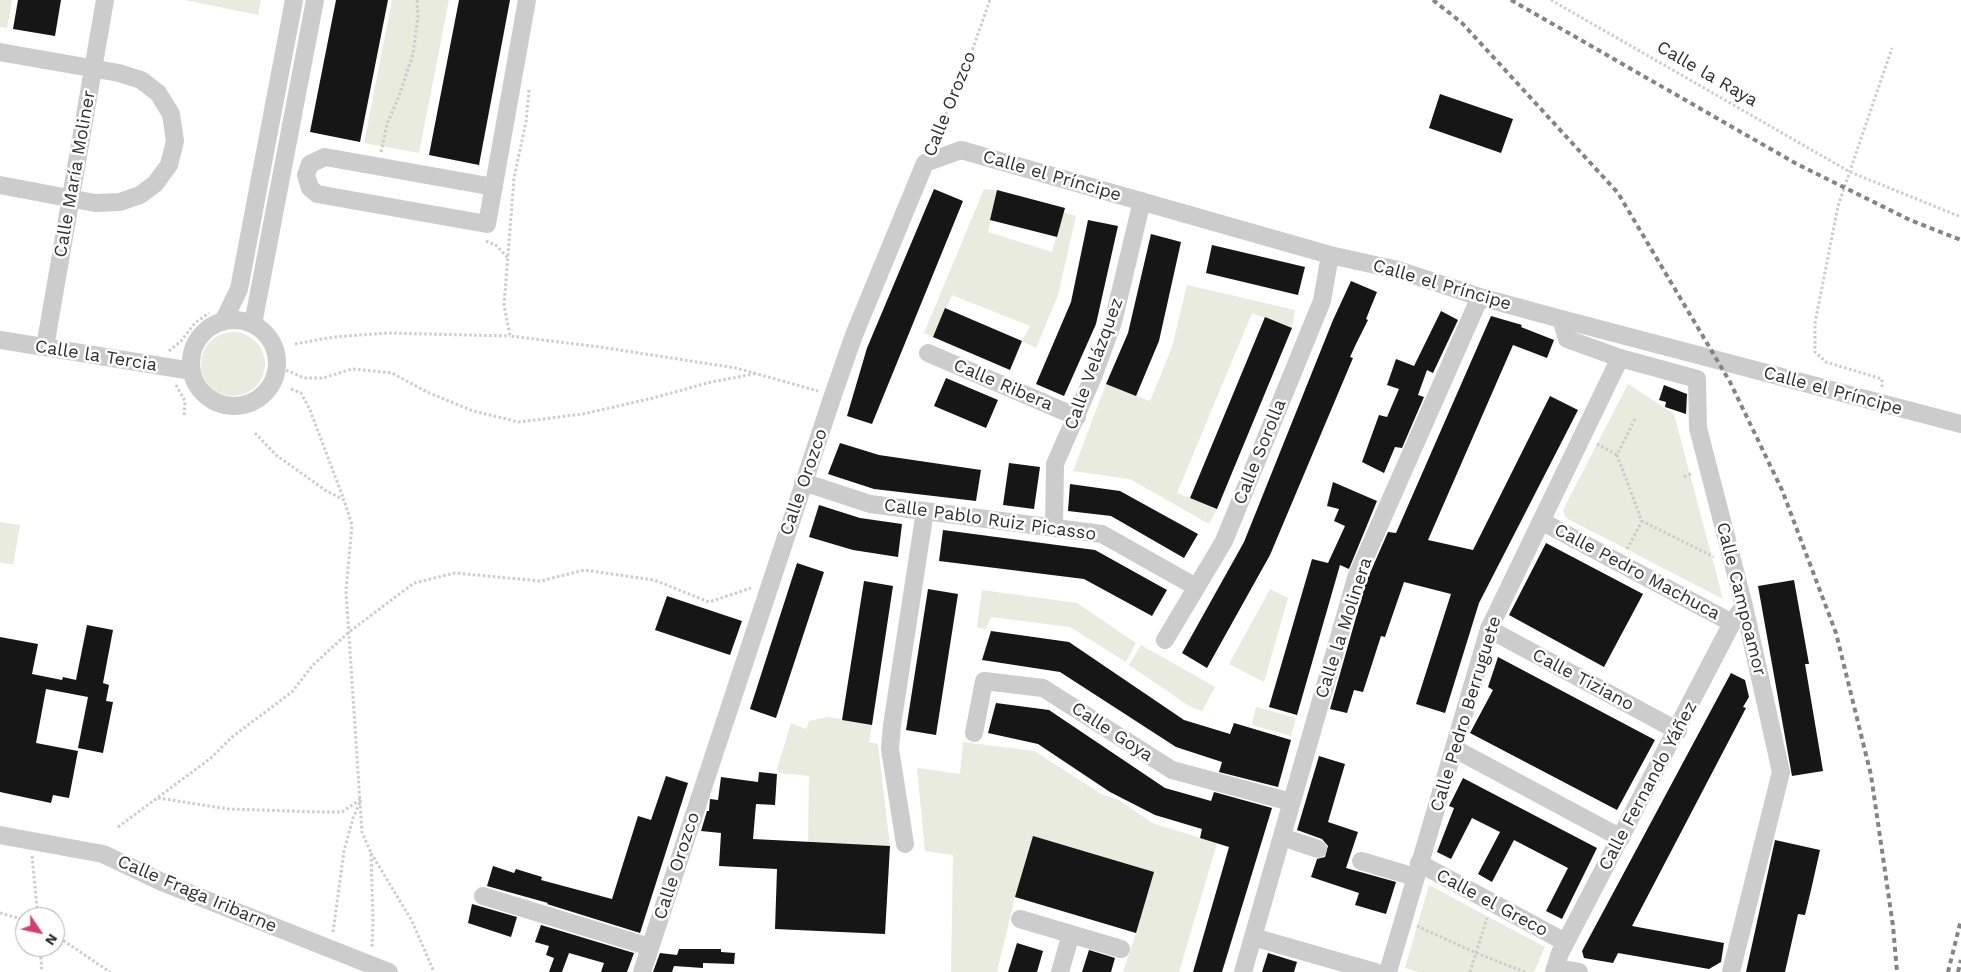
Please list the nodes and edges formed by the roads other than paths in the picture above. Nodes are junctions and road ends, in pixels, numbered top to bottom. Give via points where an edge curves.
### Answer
1 (105, 0) edge
2 (294, 0) edge
3 (315, 0) edge
4 (527, 0) edge
5 (0, 52) edge
6 (93, 68) junction
7 (925, 163) joint
8 (0, 185) edge
9 (494, 187) junction
10 (71, 198) junction
11 (1142, 201) junction
12 (1330, 255) junction
13 (1480, 297) junction
14 (219, 316) junction
15 (1560, 319) junction
16 (253, 324) junction
17 (0, 340) edge
18 (45, 347) junction
19 (928, 353) dead end
20 (1620, 358) junction
21 (192, 371) junction
22 (1077, 417) junction
23 (1961, 424) edge
24 (803, 482) junction
25 (925, 511) junction
26 (1541, 521) junction
27 (1054, 528) junction
28 (1196, 587) junction
29 (1744, 606) junction
30 (1732, 623) junction
31 (1489, 629) junction
32 (1165, 640) dead end
33 (1678, 730) junction
34 (974, 733) dead end
35 (1455, 749) junction
36 (1291, 802) junction
37 (0, 834) edge
38 (1282, 837) junction
39 (1621, 838) junction
40 (905, 844) dead end
41 (1318, 849) dead end
42 (1361, 861) dead end
43 (1417, 870) junction
44 (482, 896) dead end
45 (1020, 919) dead end
46 (1071, 934) junction
47 (1253, 937) junction
48 (1566, 942) junction
49 (650, 948) junction
50 (1121, 949) dead end
51 (1356, 970) edge
52 (1555, 970) edge
53 (389, 972) edge
54 (642, 972) edge
55 (1060, 972) edge
56 (1243, 972) edge
57 (1375, 972) edge
58 (1388, 972) edge
59 (1579, 972) edge
60 (1731, 972) edge

1 - 6 street, Calle María Moliner
2 - 14 street via 238,289
3 - 16 street
4 - 9 street
5 - 6 street
6 - 10 street, Calle María Moliner
6 - 10 street via 141,80 158,93 171,114 175,141 169,165 155,184 140,195 120,202 95,203
7 - 11 street, Calle el Príncipe via 961,150
7 - 24 street, Calle Orozco via 854,335
8 - 10 street
9 - 9 street via 324,157 314,160 306,175 310,188 317,194 487,224
10 - 18 street, Calle María Moliner
11 - 12 street, Calle el Príncipe
11 - 22 street, Calle Velázquez via 1113,322
12 - 13 street, Calle el Príncipe via 1398,270
12 - 28 street, Calle Sorolla via 1322,301 1224,541
13 - 15 street, Calle el Príncipe
13 - 36 street, Calle la Molinera via 1356,578
14 - 16 street
14 - 21 street via 214,326 198,340
15 - 20 street, Calle Campoamor via 1567,339
15 - 23 street, Calle el Príncipe
16 - 21 street via 264,332 276,353 275,378 259,398 248,404 224,405 212,400 196,382
17 - 18 street, Calle la Tercia
18 - 21 street, Calle la Tercia
19 - 22 street, Calle Ribera
20 - 26 street, Calle Pedro Berruguete
20 - 29 street, Calle Campoamor via 1697,378 1698,428
22 - 27 street, Calle Velázquez via 1056,464
24 - 25 street, Calle Pablo Ruiz Picasso via 870,504
24 - 49 street, Calle Orozco
25 - 27 street, Calle Pablo Ruiz Picasso
25 - 40 street via 890,749
26 - 30 street, Calle Pedro Machuca
26 - 31 street, Calle Pedro Berruguete
27 - 28 street, Calle Pablo Ruiz Picasso via 1102,534
28 - 32 street, Calle Sorolla
29 - 30 street, Calle Fernando Yáñez
29 - 60 street, Calle Campoamor via 1781,772
30 - 33 street, Calle Fernando Yáñez
31 - 33 street, Calle Tiziano
31 - 35 street, Calle Pedro Berruguete
33 - 39 street, Calle Fernando Yáñez
34 - 36 street, Calle Goya via 984,681 1043,688 1172,770
35 - 39 street
35 - 43 street, Calle Pedro Berruguete
36 - 38 street, Calle la Molinera
37 - 53 street, Calle Fraga Iribarne via 103,854 164,883
38 - 41 street
38 - 47 street, Calle la Molinera
39 - 48 street, Calle Fernando Yáñez
42 - 43 street, Calle el Greco
43 - 48 street, Calle el Greco
43 - 58 street, Calle Pedro Berruguete
44 - 49 street
45 - 46 street
46 - 50 street
46 - 55 street
47 - 51 street
47 - 56 street, Calle la Molinera
48 - 52 street, Calle Fernando Yáñez
49 - 54 street, Calle Orozco
51 - 57 street
52 - 59 street

